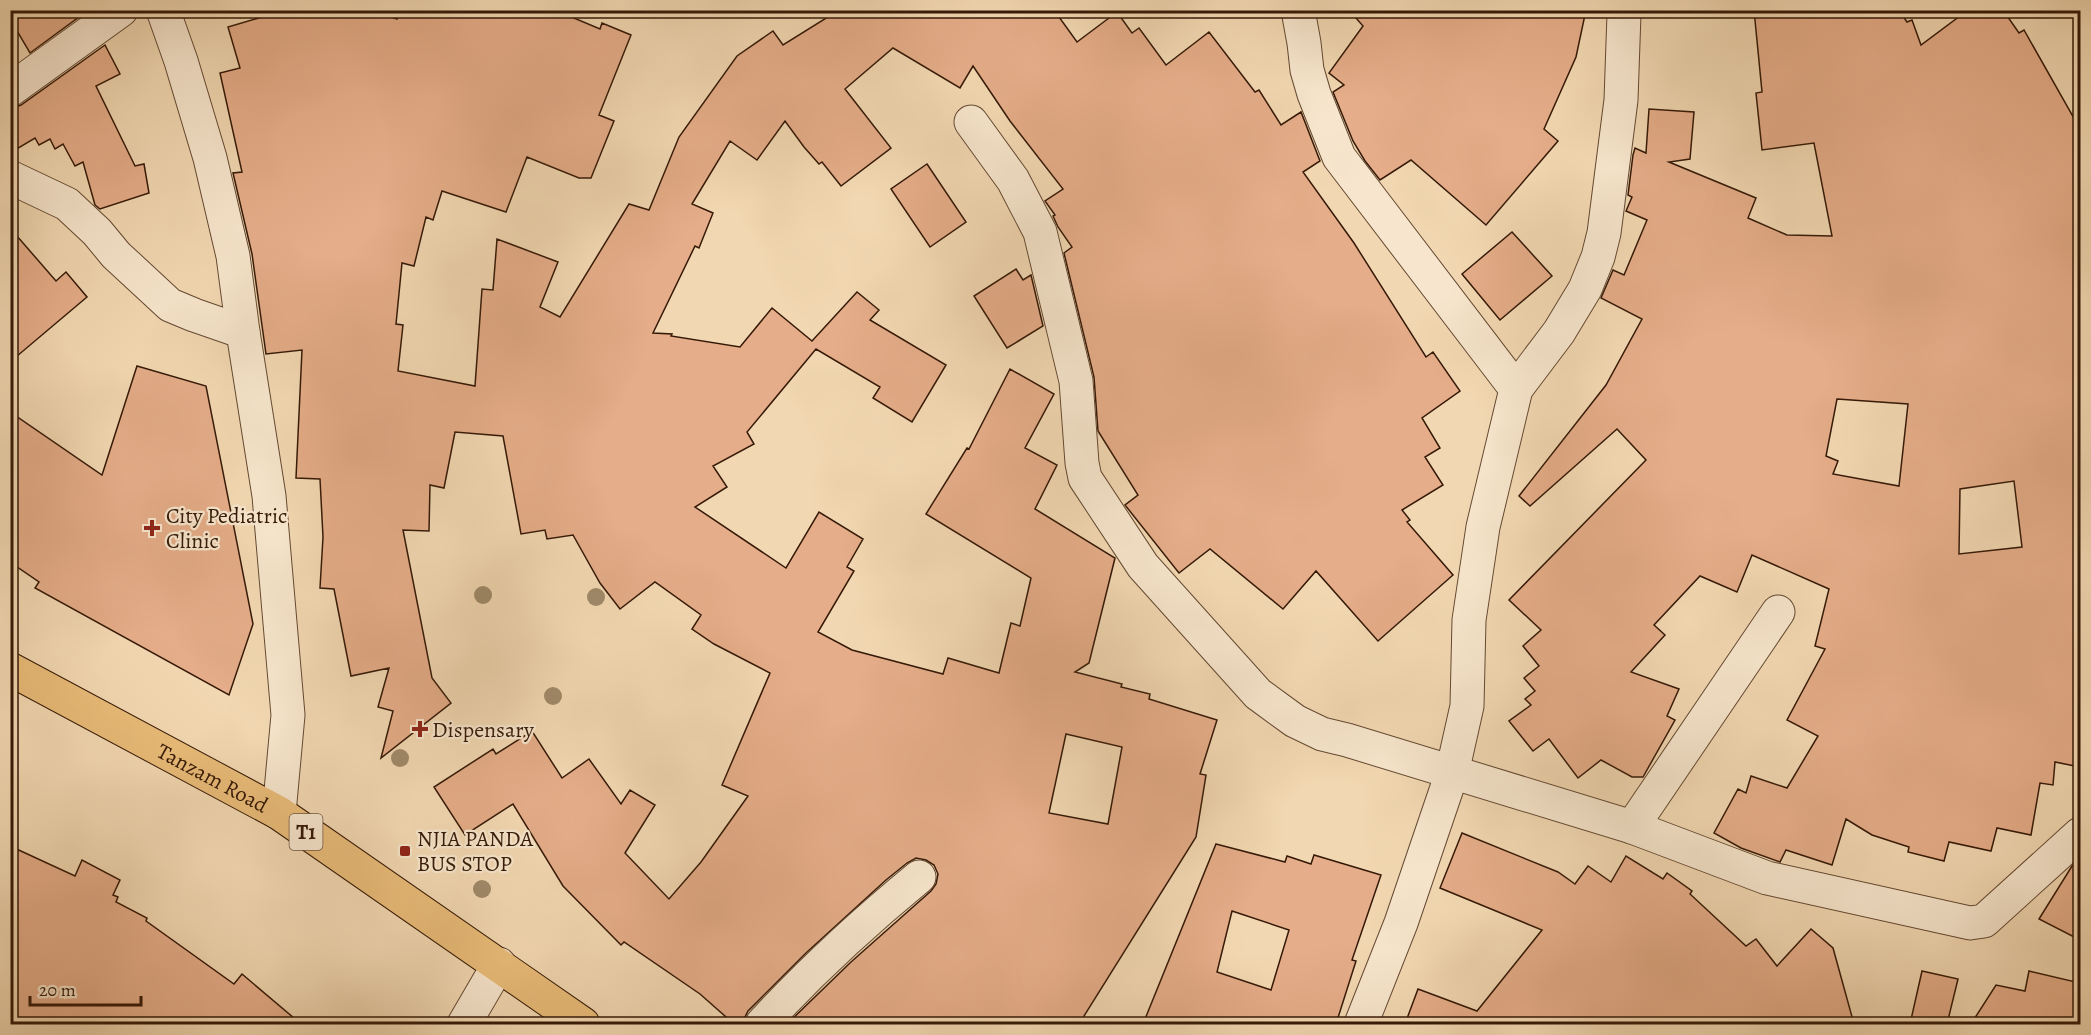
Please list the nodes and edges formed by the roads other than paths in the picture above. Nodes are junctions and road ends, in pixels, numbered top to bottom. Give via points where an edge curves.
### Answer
1 (121, 10) edge
2 (163, 10) edge
3 (1298, 10) edge
4 (1624, 14) dead end
5 (10, 90) edge
6 (971, 122) dead end
7 (10, 177) edge
8 (243, 332) junction
9 (1516, 389) junction
10 (1778, 612) dead end
11 (10, 669) edge
12 (1452, 773) junction
13 (279, 813) junction
14 (1632, 827) junction
15 (2080, 834) edge
16 (919, 877) dead end
17 (499, 964) junction
18 (464, 1024) edge
19 (584, 1024) edge
20 (762, 1024) edge
21 (1360, 1024) edge

1 - 5 street
2 - 8 street via 210,159 233,256
3 - 9 street via 1307,70 1339,157
4 - 9 street via 1621,99 1609,207 1598,257 1585,289 1559,332
6 - 12 street via 1013,180 1040,232 1076,381 1085,478 1143,566 1258,694 1295,721 1322,734
7 - 8 street via 67,204 170,305
8 - 13 street via 269,496 288,715
9 - 12 street via 1483,527 1469,620 1467,706
10 - 14 street
11 - 13 highway, Tanzam Road / T1
12 - 14 street
12 - 21 street via 1401,923
13 - 17 highway, Tanzam Road / T1
14 - 15 street via 1767,879 1970,923 1984,921
16 - 20 street via 855,931
17 - 18 street
17 - 19 highway, Tanzam Road / T1

